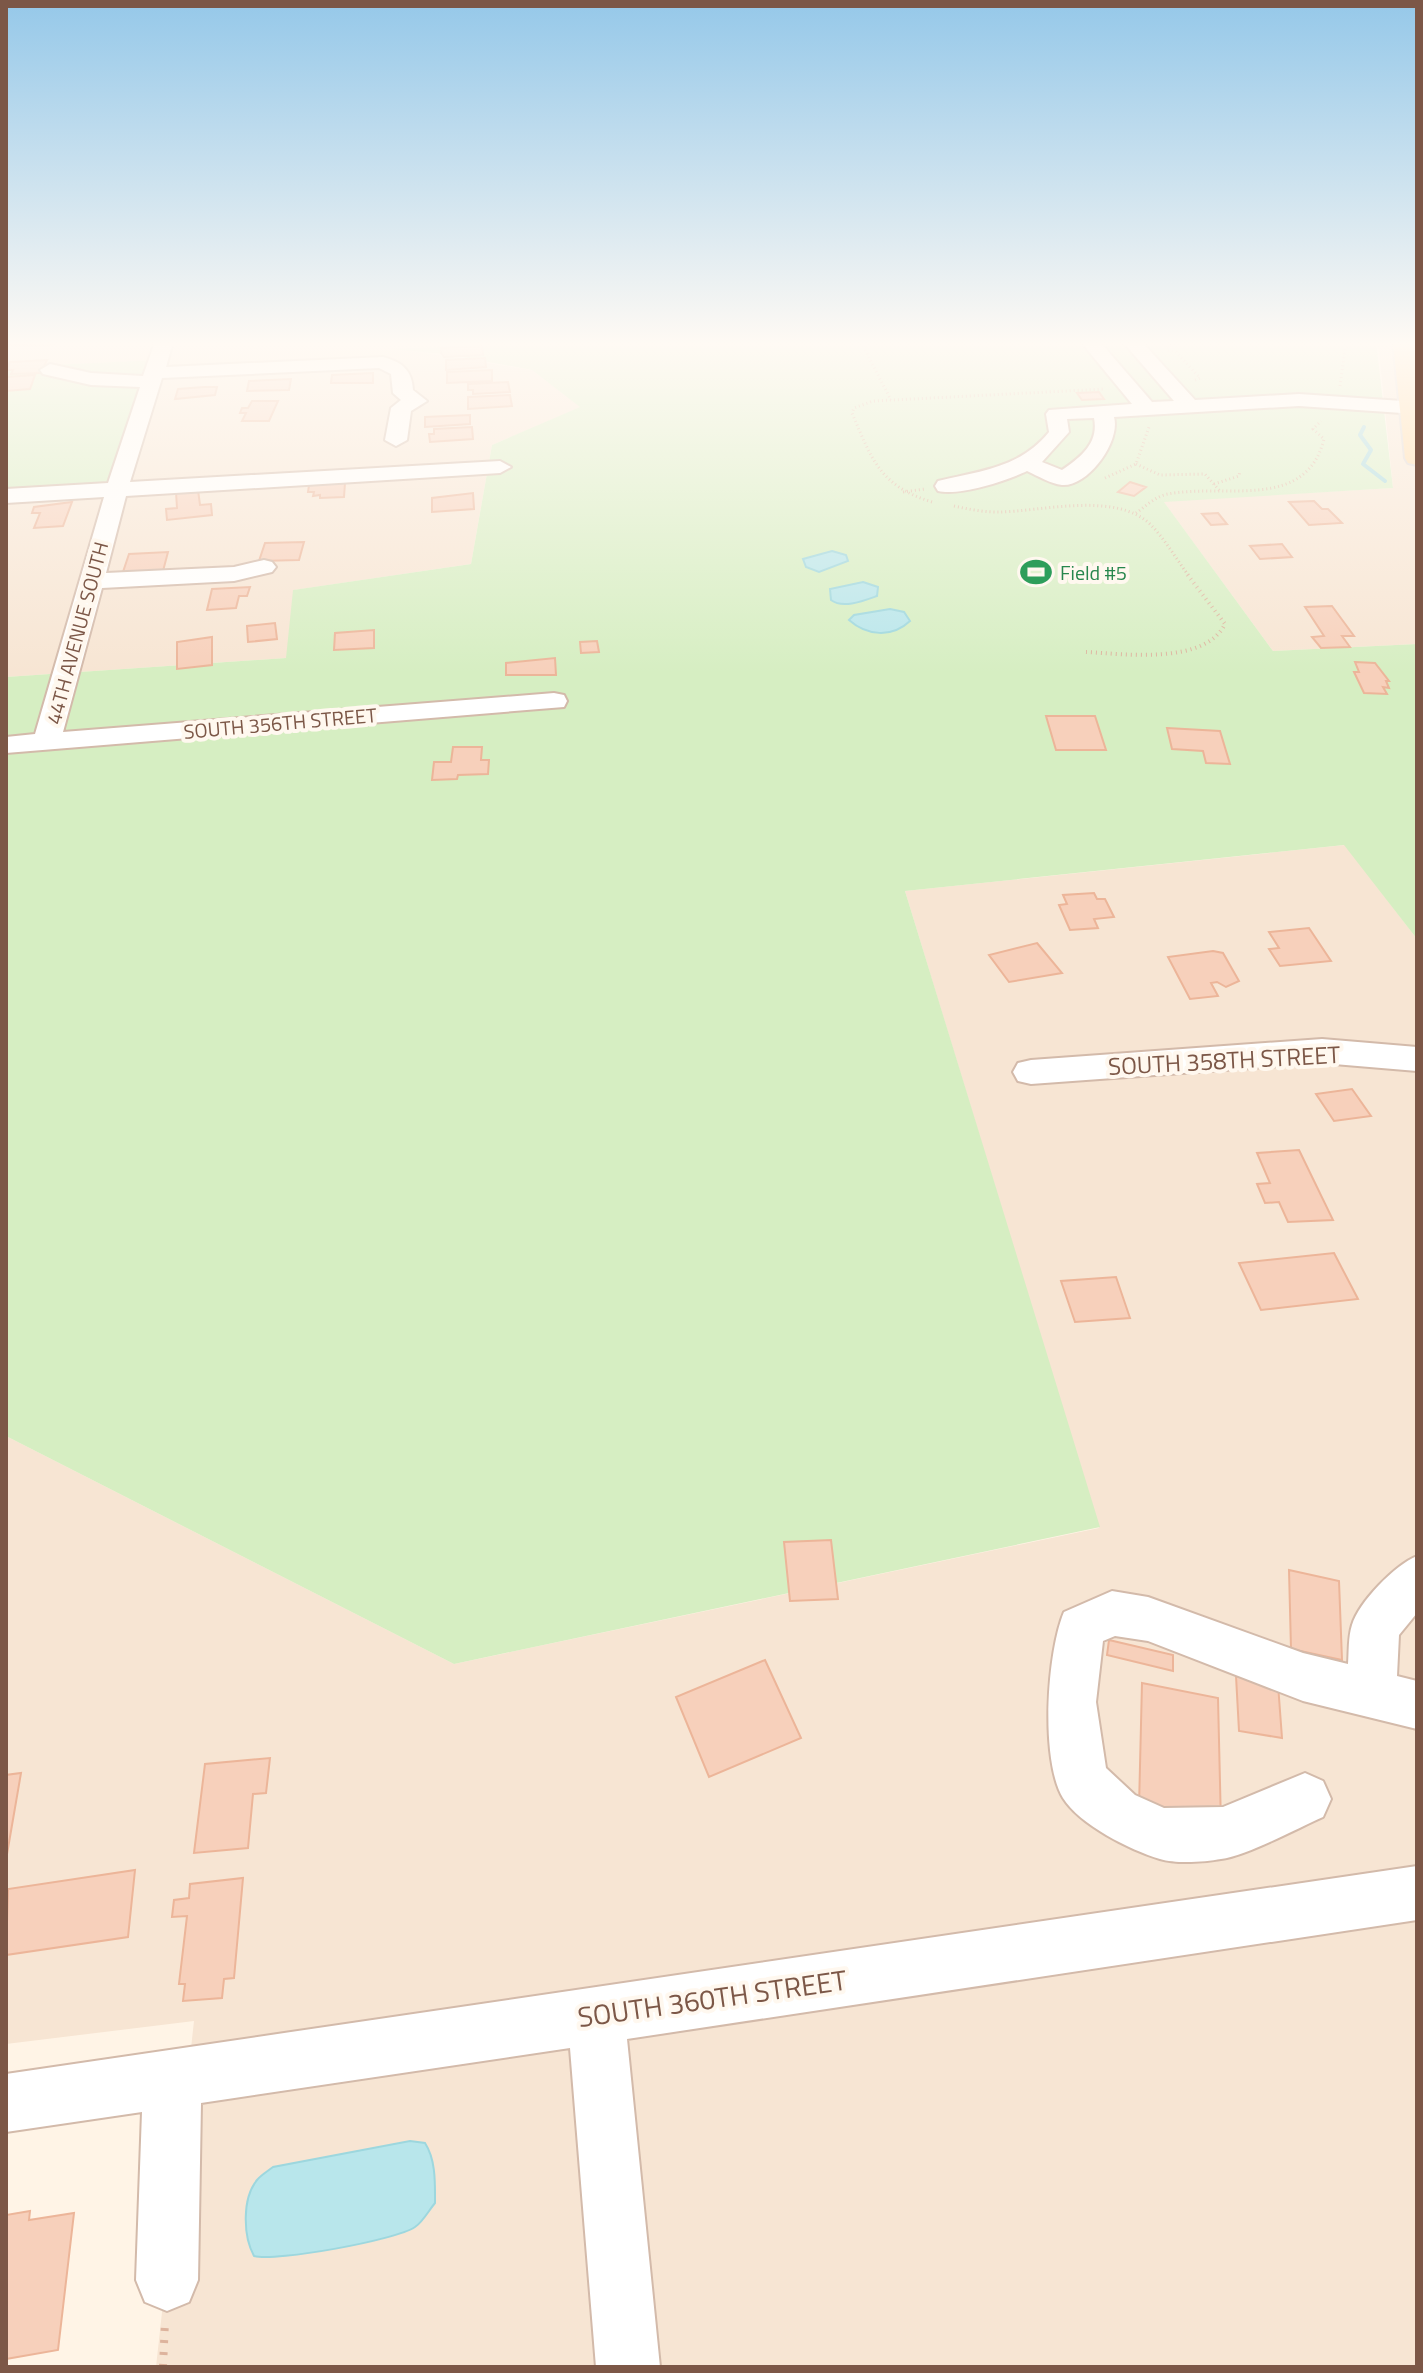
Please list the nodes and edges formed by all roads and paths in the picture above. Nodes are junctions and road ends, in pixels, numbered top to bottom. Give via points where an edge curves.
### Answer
1 (128, 453) edge
2 (870, 453) edge
3 (1042, 453) edge
4 (1096, 453) edge
5 (1140, 453) edge
6 (1321, 453) edge
7 (1028, 464) junction
8 (1136, 464) junction
9 (500, 467) dead end
10 (1240, 471) dead end
11 (1099, 479) dead end
12 (1214, 484) junction
13 (117, 489) junction
14 (1220, 491) junction
15 (1081, 495) dead end
16 (6, 496) edge
17 (943, 498) junction
18 (1087, 507) junction
19 (1136, 513) junction
20 (264, 567) dead end
21 (92, 581) junction
22 (1086, 652) dead end
23 (554, 701) dead end
24 (47, 741) junction
25 (6, 745) edge
26 (1417, 1059) edge
27 (1031, 1072) dead end
28 (1417, 1578) edge
29 (1394, 1700) edge
30 (1305, 1799) dead end
31 (1417, 1893) edge
32 (596, 2016) junction
33 (172, 2078) junction
34 (6, 2103) edge
35 (167, 2280) dead end
36 (628, 2367) edge

1 - 13 street, 44TH AVENUE SOUTH
2 - 17 path via 887,483 914,498
3 - 7 street
4 - 7 street via 1064,479
5 - 8 path
6 - 14 path via 1319,464 1299,481
7 - 17 street
8 - 11 path
8 - 12 path via 1164,476 1205,474
9 - 13 street
10 - 12 path via 1239,476
12 - 14 path
13 - 16 street
13 - 21 street, 44TH AVENUE SOUTH
14 - 19 path via 1160,497
15 - 18 path
17 - 18 path via 1000,512
18 - 19 path
19 - 22 path via 1151,525 1218,614 1224,634 1209,645 1176,652
20 - 21 street via 234,574
21 - 24 street, 44TH AVENUE SOUTH
23 - 24 street, SOUTH 356TH STREET
24 - 25 street, SOUTH 356TH STREET
26 - 27 street, SOUTH 358TH STREET via 1322,1051
28 - 29 street via 1375,1627
29 - 30 street via 1303,1677 1148,1619 1112,1613 1081,1628 1071,1702 1082,1781 1117,1813 1163,1834 1223,1833
31 - 32 street, SOUTH 360TH STREET
32 - 33 street, SOUTH 360TH STREET
32 - 36 street
33 - 34 street, SOUTH 360TH STREET
33 - 35 street

